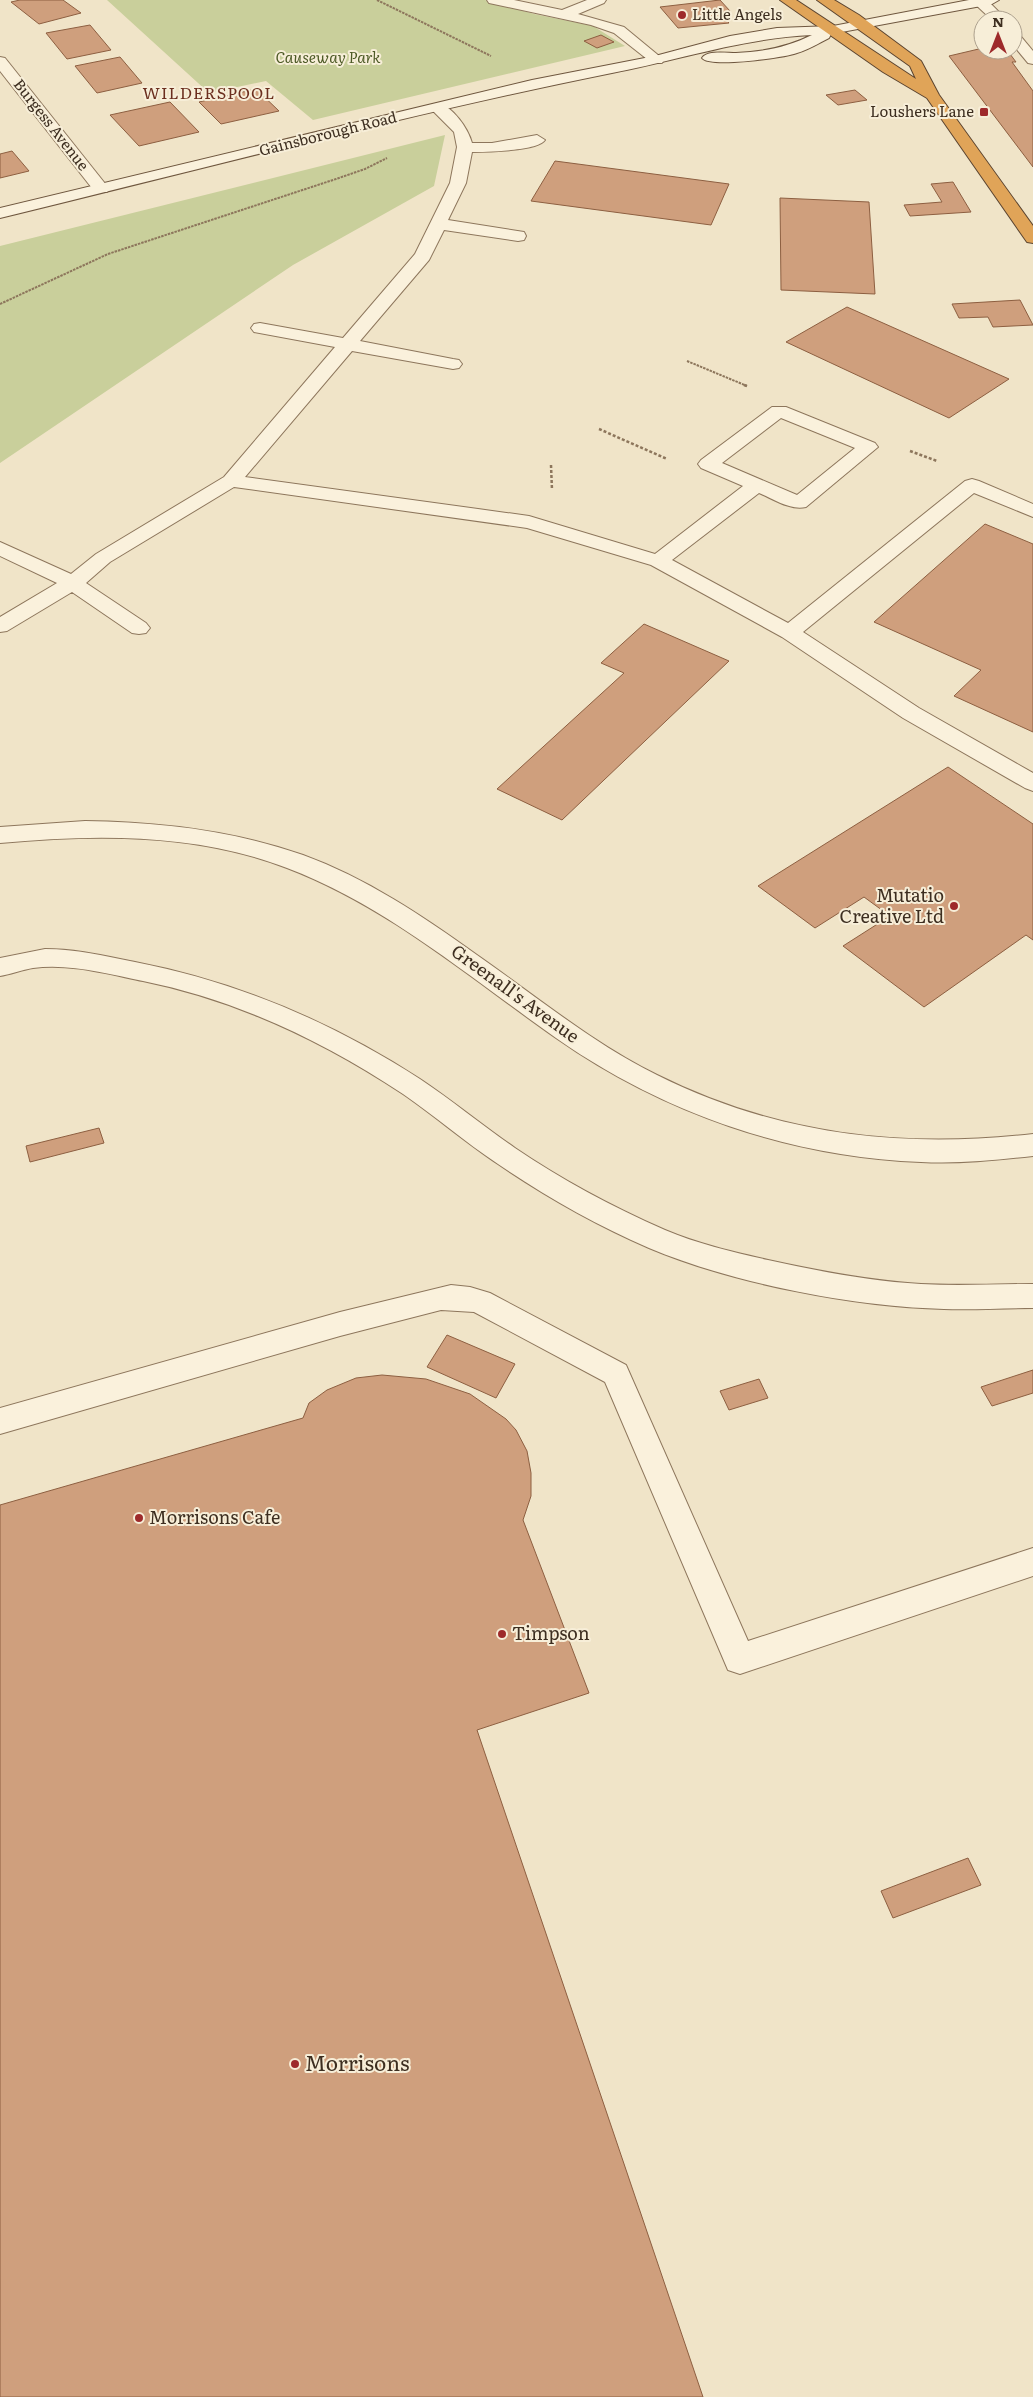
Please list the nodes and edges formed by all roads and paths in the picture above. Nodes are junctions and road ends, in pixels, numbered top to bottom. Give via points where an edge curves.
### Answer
1 (377, 0) edge
2 (494, 0) edge
3 (599, 0) edge
4 (787, 0) edge
5 (824, 0) edge
6 (986, 1) edge
7 (563, 16) junction
8 (863, 24) junction
9 (833, 30) junction
10 (1023, 48) edge
11 (494, 57) dead end
12 (657, 60) junction
13 (1033, 60) edge
14 (0, 61) edge
15 (932, 95) junction
16 (438, 108) junction
17 (537, 140) dead end
18 (465, 147) junction
19 (391, 155) dead end
20 (102, 189) junction
21 (0, 213) edge
22 (1028, 222) edge
23 (439, 224) junction
24 (518, 236) dead end
25 (1033, 238) edge
26 (0, 304) edge
27 (260, 328) dead end
28 (348, 343) junction
29 (687, 361) dead end
30 (453, 364) dead end
31 (740, 383) dead end
32 (599, 429) dead end
33 (868, 447) junction
34 (708, 464) junction
35 (231, 481) junction
36 (757, 485) junction
37 (972, 485) junction
38 (1033, 511) edge
39 (0, 548) edge
40 (658, 561) junction
41 (73, 583) junction
42 (0, 626) edge
43 (139, 628) dead end
44 (789, 632) junction
45 (1033, 783) edge
46 (0, 836) edge
47 (0, 967) edge
48 (1033, 1145) edge
49 (1033, 1296) edge
50 (0, 1421) edge
51 (1033, 1562) edge

1 - 11 path
2 - 7 street
3 - 7 street
4 - 9 highway
5 - 8 highway
6 - 8 street
7 - 12 street via 619,30
8 - 9 street, Gainsborough Road
8 - 15 highway via 916,64
9 - 12 street, Gainsborough Road via 776,32 730,40
9 - 12 street, Gainsborough Road via 793,50 746,57
9 - 15 highway
10 - 13 street
12 - 16 street, Gainsborough Road
14 - 20 street, Burgess Avenue
15 - 22 highway
16 - 18 street via 461,131
16 - 20 street, Gainsborough Road
17 - 18 street via 492,148
18 - 23 street via 458,183
19 - 26 path via 345,176 108,254
20 - 21 street, Gainsborough Road
22 - 25 highway
23 - 24 street
23 - 28 street via 423,256
27 - 28 street
28 - 30 street
28 - 35 street
29 - 31 path
32 - 34 path via 678,464
33 - 34 street via 779,411
33 - 36 street via 799,503
33 - 37 path via 898,446 948,465
34 - 36 street
35 - 40 street via 529,522
35 - 41 street via 103,558
36 - 40 street
37 - 38 street
37 - 44 street
39 - 41 street
40 - 44 street
41 - 42 street
41 - 43 street
44 - 45 street via 911,713
46 - 48 street, Greenall's Avenue via 40,831 145,830 199,836 285,858 383,904 599,1054 636,1076 718,1112 809,1138 856,1146 971,1152
47 - 49 street via 33,959 86,962 198,984 248,1002 356,1053 413,1088 521,1166 569,1194 646,1234 720,1260 804,1280 882,1292 942,1297
50 - 51 street via 358,1319 440,1298 466,1298 480,1301 616,1374 740,1660

